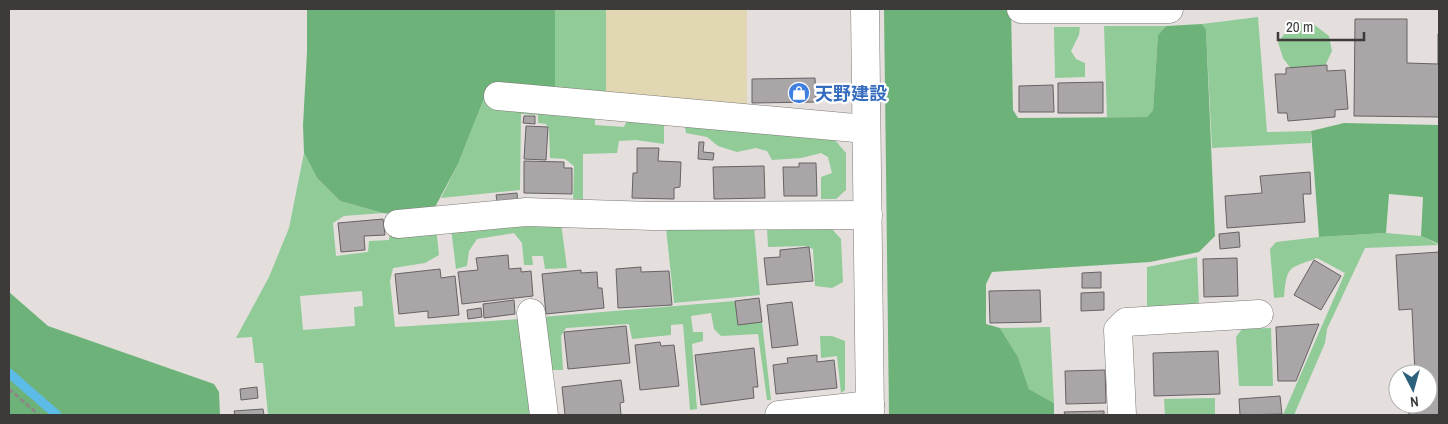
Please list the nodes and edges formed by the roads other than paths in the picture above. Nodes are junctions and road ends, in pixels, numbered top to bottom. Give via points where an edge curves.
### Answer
1 (865, 9) edge
2 (1021, 9) edge
3 (1169, 9) edge
4 (498, 96) dead end
5 (866, 129) junction
6 (868, 215) junction
7 (398, 224) dead end
8 (531, 313) dead end
9 (1260, 314) dead end
10 (870, 410) edge
11 (544, 415) edge
12 (779, 415) edge
13 (1122, 415) edge

1 - 5 street
2 - 3 street
4 - 5 street
5 - 6 street
6 - 7 street via 653,216 526,212
6 - 10 street
8 - 11 street
9 - 13 street via 1126,322 1118,330
10 - 12 street

